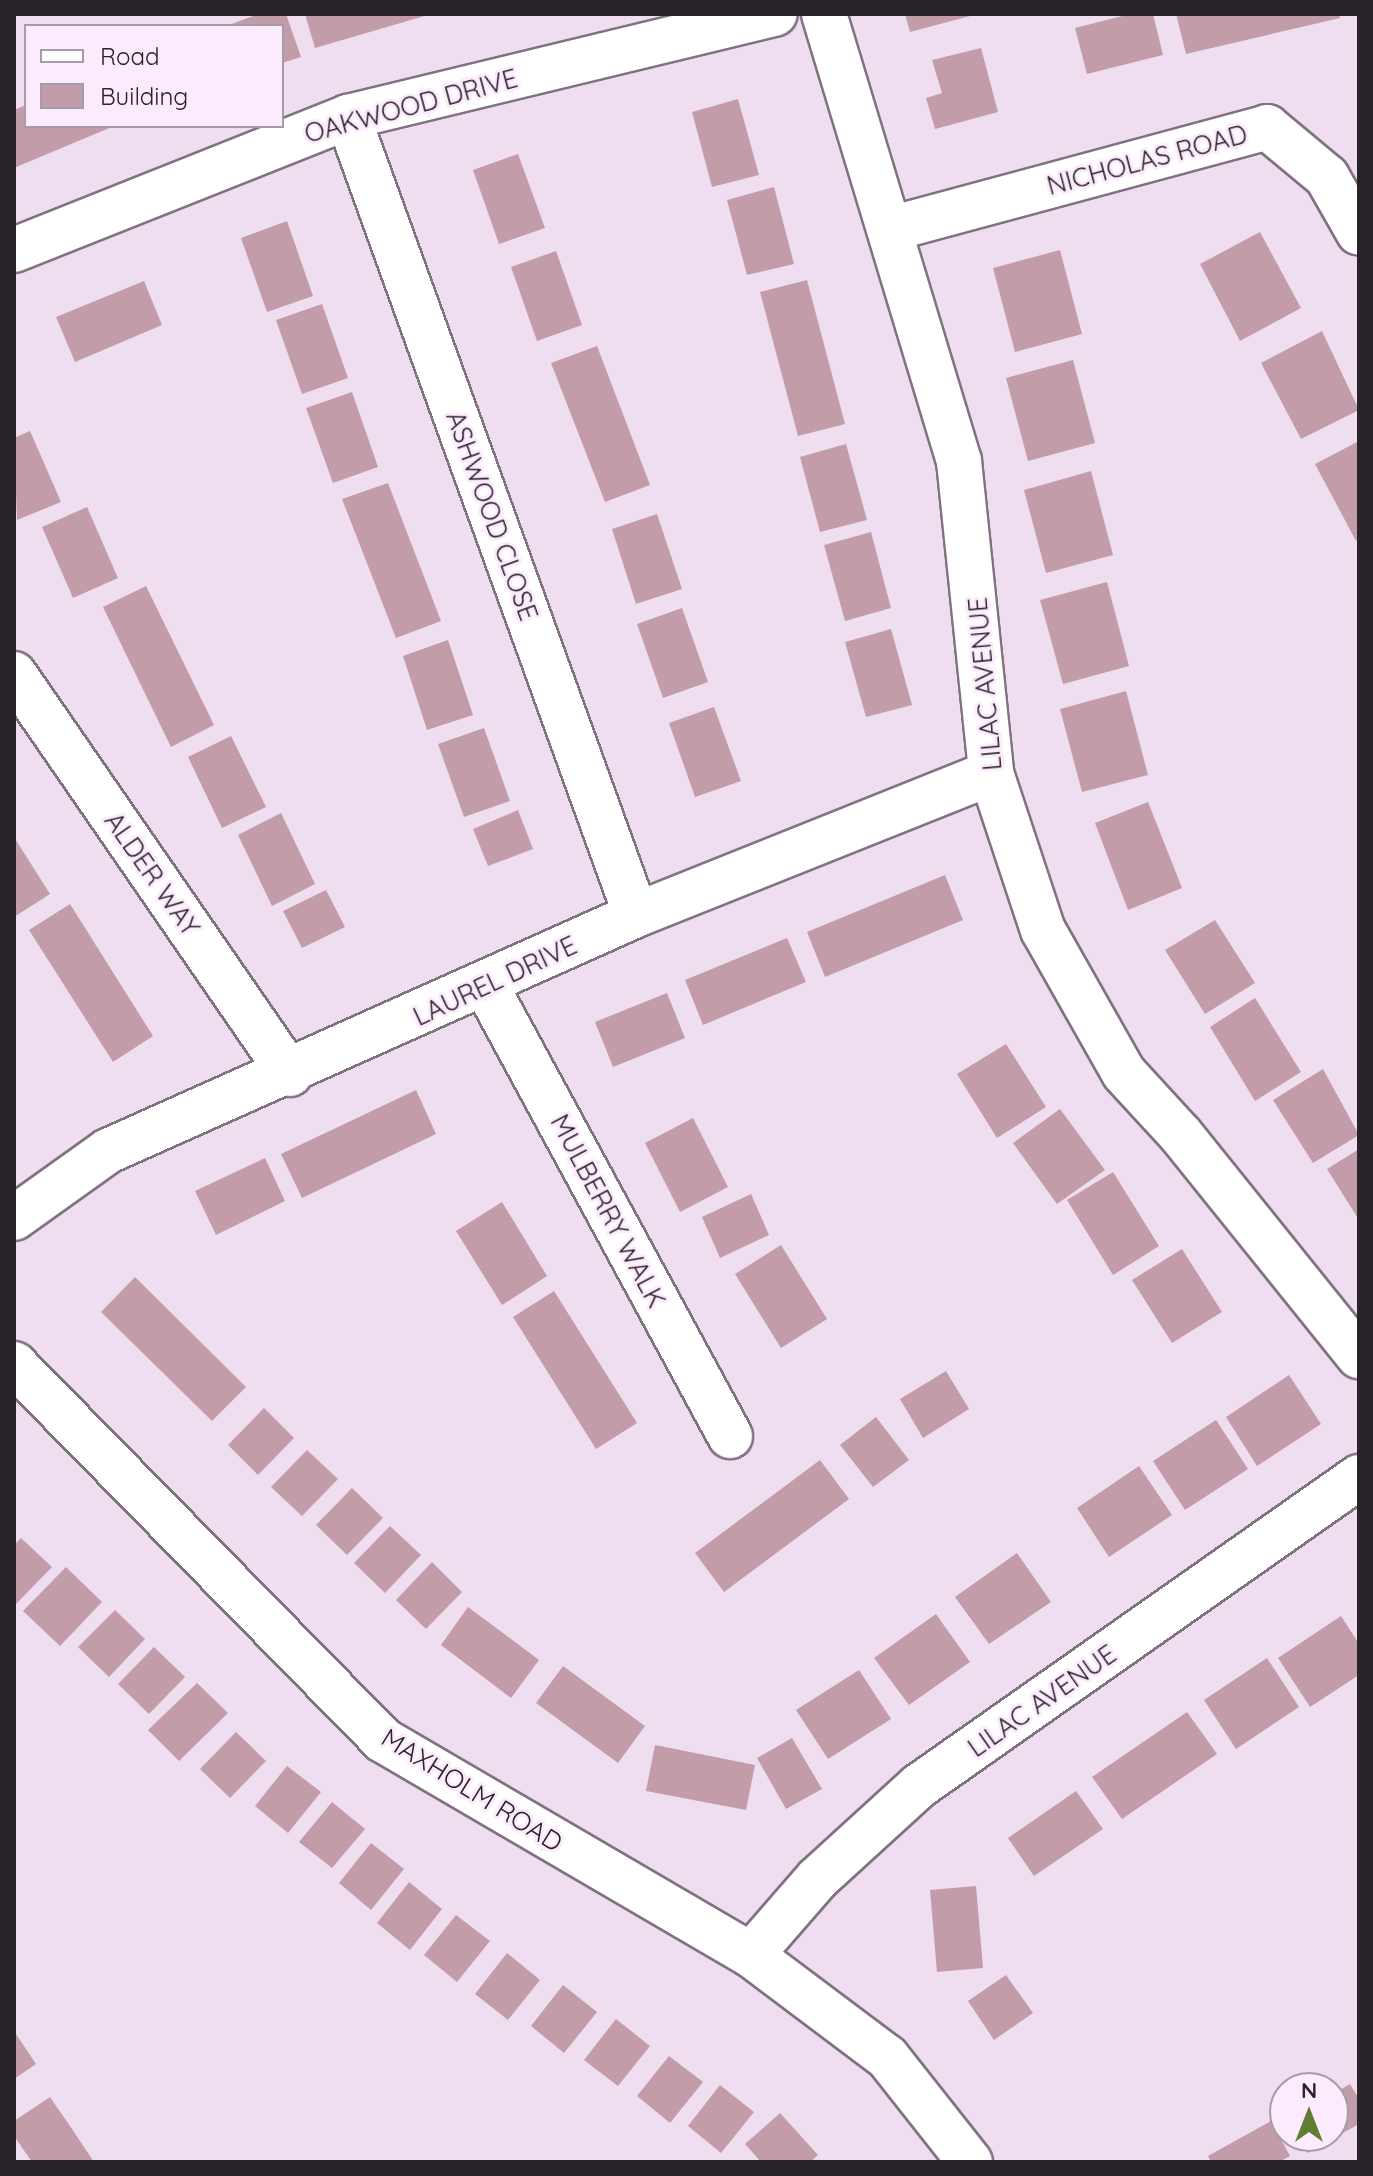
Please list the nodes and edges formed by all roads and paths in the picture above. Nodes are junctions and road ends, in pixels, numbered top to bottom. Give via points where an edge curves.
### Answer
1 (775, 14) edge
2 (824, 14) edge
3 (348, 117) junction
4 (890, 229) junction
5 (1359, 233) edge
6 (14, 250) edge
7 (14, 674) edge
8 (991, 773) junction
9 (636, 915) junction
10 (486, 986) junction
11 (290, 1074) junction
12 (14, 1218) edge
13 (1359, 1356) edge
14 (14, 1364) edge
15 (730, 1436) dead end
16 (1359, 1477) edge
17 (751, 1955) junction
18 (970, 2162) edge

1 - 3 street, OAKWOOD DRIVE
2 - 4 street, LILAC AVENUE
3 - 6 street, OAKWOOD DRIVE via 58,227
3 - 9 street, ASHWOOD CLOSE
4 - 5 street, NICHOLAS ROAD via 1267,127 1327,177
4 - 8 street, LILAC AVENUE via 959,461
7 - 11 street, ALDER WAY
8 - 9 street, LAUREL DRIVE
8 - 13 street, LILAC AVENUE via 1043,930 1124,1073 1181,1135
9 - 10 street, LAUREL DRIVE
10 - 11 street, LAUREL DRIVE
10 - 15 street, MULBERRY WALK
11 - 12 street, LAUREL DRIVE via 108,1151
14 - 17 street, MAXHOLM ROAD via 383,1740
16 - 17 street, LILAC AVENUE via 919,1786 817,1879
17 - 18 street, MAXHOLM ROAD via 887,2057

